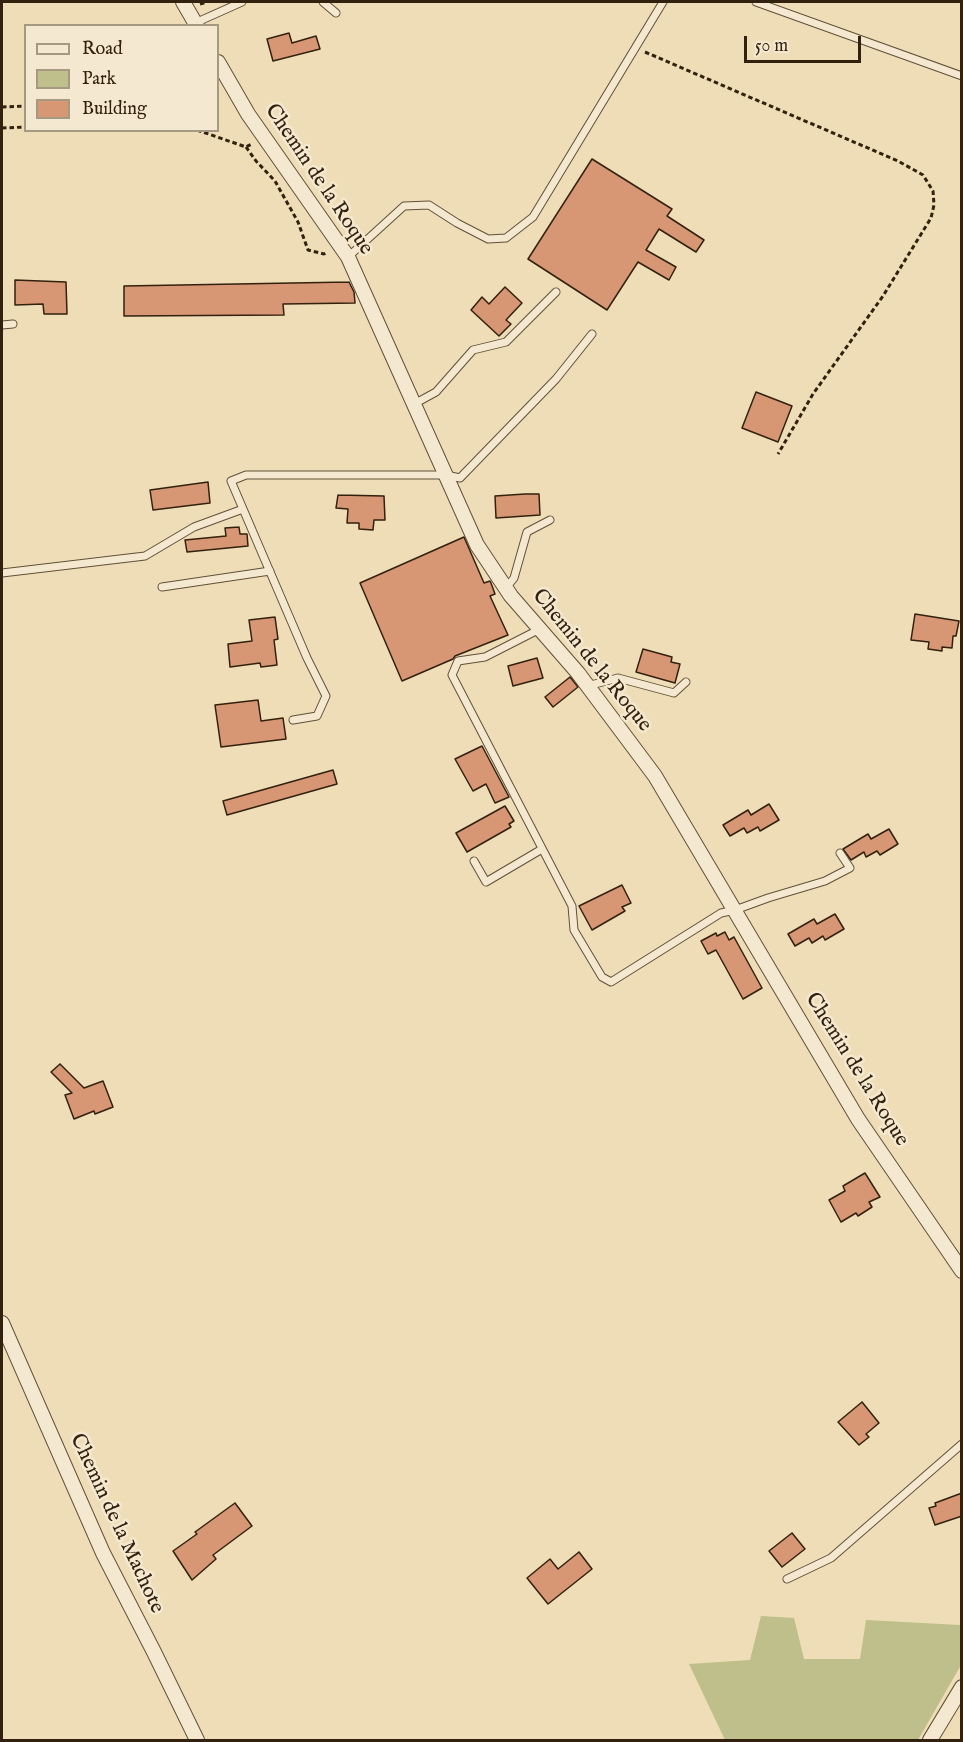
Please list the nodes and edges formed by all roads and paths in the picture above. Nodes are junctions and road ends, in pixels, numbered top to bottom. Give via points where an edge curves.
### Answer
1 (183, 2) edge
2 (242, 2) edge
3 (323, 2) edge
4 (663, 2) edge
5 (756, 2) edge
6 (336, 13) dead end
7 (196, 24) edge
8 (635, 47) junction
9 (219, 64) edge
10 (962, 76) edge
11 (24, 106) edge
12 (2, 107) edge
13 (2, 128) edge
14 (24, 128) edge
15 (203, 132) edge
16 (264, 137) junction
17 (246, 147) junction
18 (344, 252) junction
19 (556, 292) dead end
20 (13, 324) dead end
21 (2, 325) edge
22 (592, 334) dead end
23 (414, 404) junction
24 (778, 454) dead end
25 (446, 475) junction
26 (243, 509) junction
27 (550, 520) dead end
28 (270, 571) junction
29 (2, 573) edge
30 (162, 587) dead end
31 (506, 588) junction
32 (540, 629) junction
33 (686, 682) dead end
34 (587, 686) junction
35 (293, 720) dead end
36 (542, 849) junction
37 (840, 853) dead end
38 (474, 861) dead end
39 (735, 910) junction
40 (962, 1271) edge
41 (2, 1323) edge
42 (8, 1349) edge
43 (962, 1444) edge
44 (787, 1579) dead end
45 (962, 1687) edge
46 (197, 1740) edge
47 (930, 1740) edge

1 - 7 street
2 - 7 lane
3 - 6 lane
4 - 8 lane
5 - 10 lane
8 - 18 lane via 533,217 506,238 488,239 429,205 404,206
8 - 24 path via 898,161 923,175 933,191 931,218 883,296 813,394
9 - 16 street, Chemin de la Roque
11 - 12 path
13 - 14 path
15 - 17 path
16 - 17 path
16 - 18 street, Chemin de la Roque
17 - 18 path via 275,181 298,222 308,250 324,254
18 - 23 street, Chemin de la Roque
19 - 23 lane via 506,342 472,350 436,392
20 - 21 lane
22 - 25 lane via 556,379 460,478
23 - 25 street, Chemin de la Roque
25 - 26 lane via 246,474 231,481
25 - 31 street, Chemin de la Roque via 477,545
26 - 28 lane
26 - 29 lane via 194,527 145,555
27 - 31 lane via 527,532 514,578
28 - 30 lane
28 - 35 lane via 326,696 317,716
31 - 32 street, Chemin de la Roque
32 - 34 street, Chemin de la Roque
32 - 36 lane via 485,657 458,661 452,675
33 - 34 lane via 674,693 618,678
34 - 39 street, Chemin de la Roque via 655,776
36 - 38 lane via 486,882
36 - 39 lane via 572,906 574,930 602,977 611,982 721,913
37 - 39 lane via 850,868 825,881
39 - 40 street, Chemin de la Roque via 858,1119
41 - 42 street, Chemin de la Machote
42 - 46 street, Chemin de la Machote via 103,1553
43 - 44 lane via 831,1558
45 - 47 street

